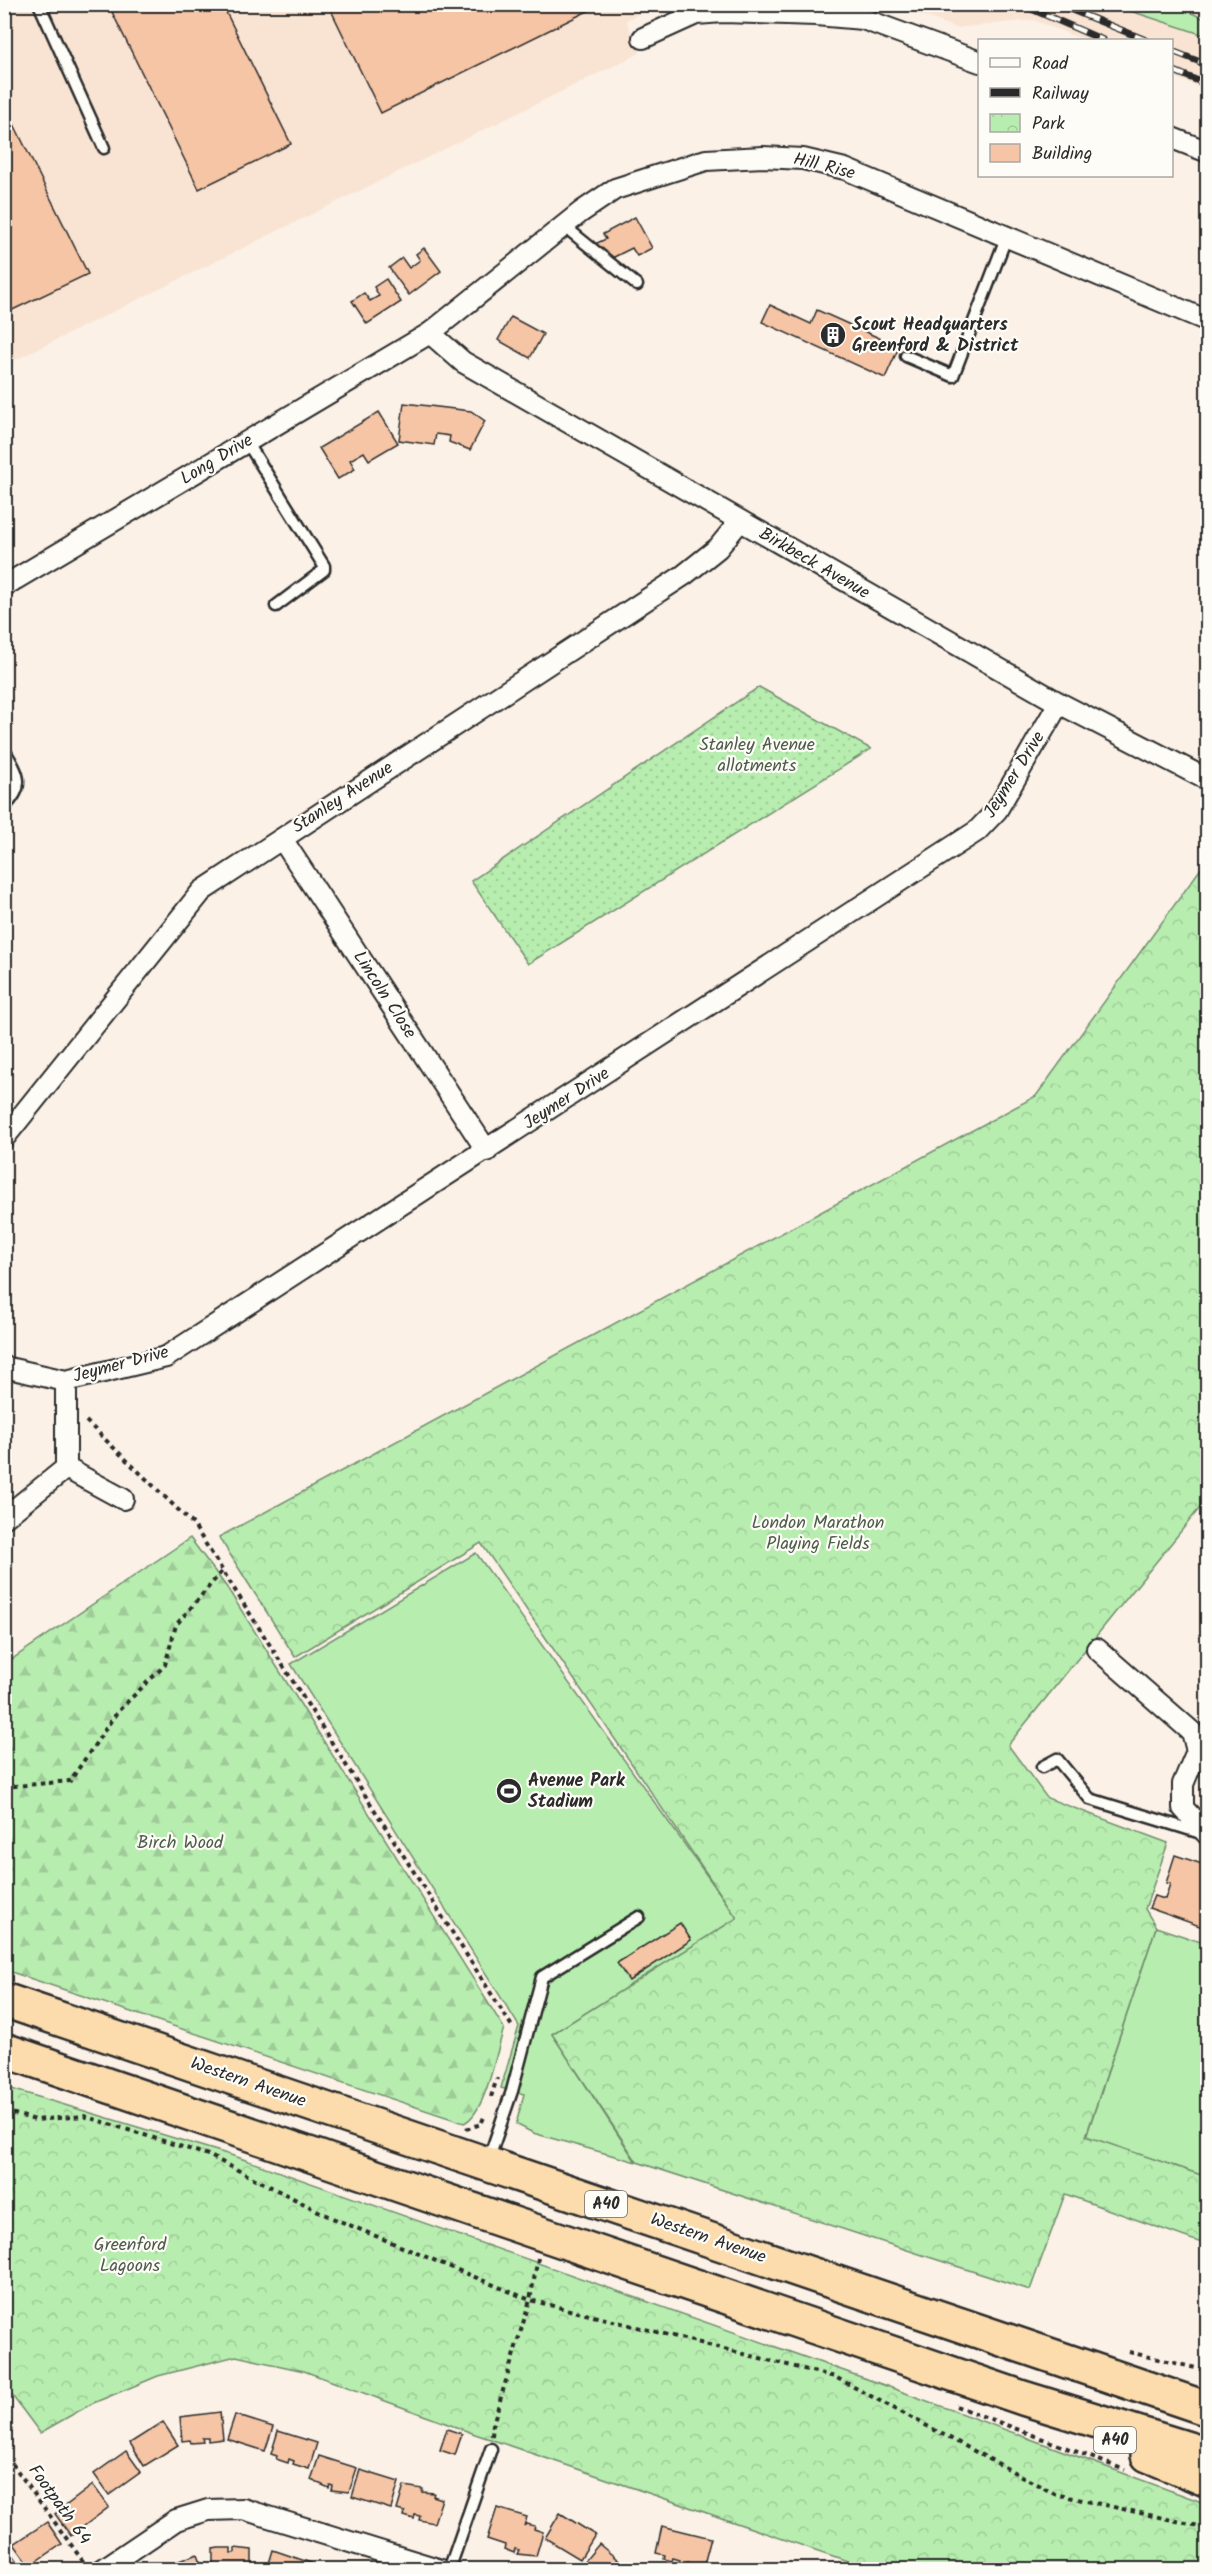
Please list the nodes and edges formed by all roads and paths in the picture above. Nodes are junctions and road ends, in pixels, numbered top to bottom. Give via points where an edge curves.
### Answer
1 (39, 4) edge
2 (864, 12) edge
3 (643, 38) dead end
4 (978, 61) edge
5 (1173, 138) edge
6 (104, 148) dead end
7 (1208, 152) edge
8 (564, 226) junction
9 (1006, 238) junction
10 (637, 285) dead end
11 (1208, 321) edge
12 (430, 333) junction
13 (906, 356) dead end
14 (248, 442) junction
15 (740, 521) junction
16 (4, 586) edge
17 (276, 606) dead end
18 (1059, 703) junction
19 (4, 750) edge
20 (1208, 780) edge
21 (4, 807) edge
22 (282, 838) junction
23 (4, 1138) edge
24 (487, 1151) junction
25 (4, 1367) edge
26 (66, 1381) junction
27 (66, 1468) junction
28 (123, 1499) dead end
29 (4, 1518) edge
30 (224, 1569) junction
31 (1096, 1649) dead end
32 (1042, 1767) dead end
33 (4, 1787) edge
34 (1206, 1835) edge
35 (639, 1917) dead end
36 (4, 2000) edge
37 (510, 2037) dead end
38 (4, 2050) edge
39 (500, 2069) dead end
40 (490, 2100) dead end
41 (4, 2111) edge
42 (487, 2111) dead end
43 (459, 2131) dead end
44 (487, 2164) junction
45 (539, 2251) dead end
46 (530, 2300) junction
47 (1049, 2356) junction
48 (1208, 2388) edge
49 (1023, 2398) junction
50 (1208, 2409) edge
51 (491, 2449) joint
52 (1208, 2455) edge
53 (4, 2464) edge
54 (1208, 2480) edge
55 (1208, 2528) edge
56 (89, 2570) edge
57 (102, 2570) edge
58 (441, 2570) edge
59 (449, 2570) edge

1 - 6 lane
2 - 3 street via 696,14
2 - 4 street
5 - 7 street
8 - 9 street, Hill Rise via 615,189 706,160 763,157 803,159 845,169
8 - 10 lane
8 - 12 street, Hill Rise
9 - 11 street, Hill Rise
9 - 13 lane via 952,376
12 - 14 street, Long Drive
12 - 15 street, Birkbeck Avenue via 463,362
14 - 16 street, Long Drive
14 - 17 lane via 324,566 324,570
15 - 18 street, Birkbeck Avenue
15 - 22 street, Stanley Avenue via 718,548 684,575
18 - 20 street, Birkbeck Avenue
18 - 24 street, Jeymer Drive via 997,810 977,831
19 - 21 lane via 17,771 19,783 14,798
22 - 23 street, Stanley Avenue via 202,891
22 - 24 street, Lincoln Close
24 - 26 street, Jeymer Drive via 166,1357
25 - 26 street, Jeymer Drive
26 - 27 street
26 - 30 path via 80,1415 193,1524
27 - 28 street
27 - 29 street
30 - 33 path via 176,1625 165,1665 117,1712 70,1781
30 - 37 path via 513,2026
31 - 34 street via 1192,1732 1197,1751 1183,1784 1183,1808
32 - 34 lane via 1057,1759 1090,1799
35 - 44 lane via 542,1977 512,2091
36 - 44 highway, Western Avenue / A40
38 - 49 highway, A40
39 - 40 path
41 - 46 path via 35,2120 84,2116 208,2155 330,2217
42 - 43 path via 481,2124
44 - 47 highway, Western Avenue / A40
45 - 46 path
46 - 51 path via 493,2424
46 - 55 path via 835,2377 1055,2494
47 - 48 highway, A40
47 - 50 highway, Western Avenue / A40
49 - 52 highway, A40
49 - 54 highway, A40
51 - 59 lane
53 - 56 path, Footpath 64 via 11,2462
57 - 58 street via 176,2520 208,2510 243,2509

